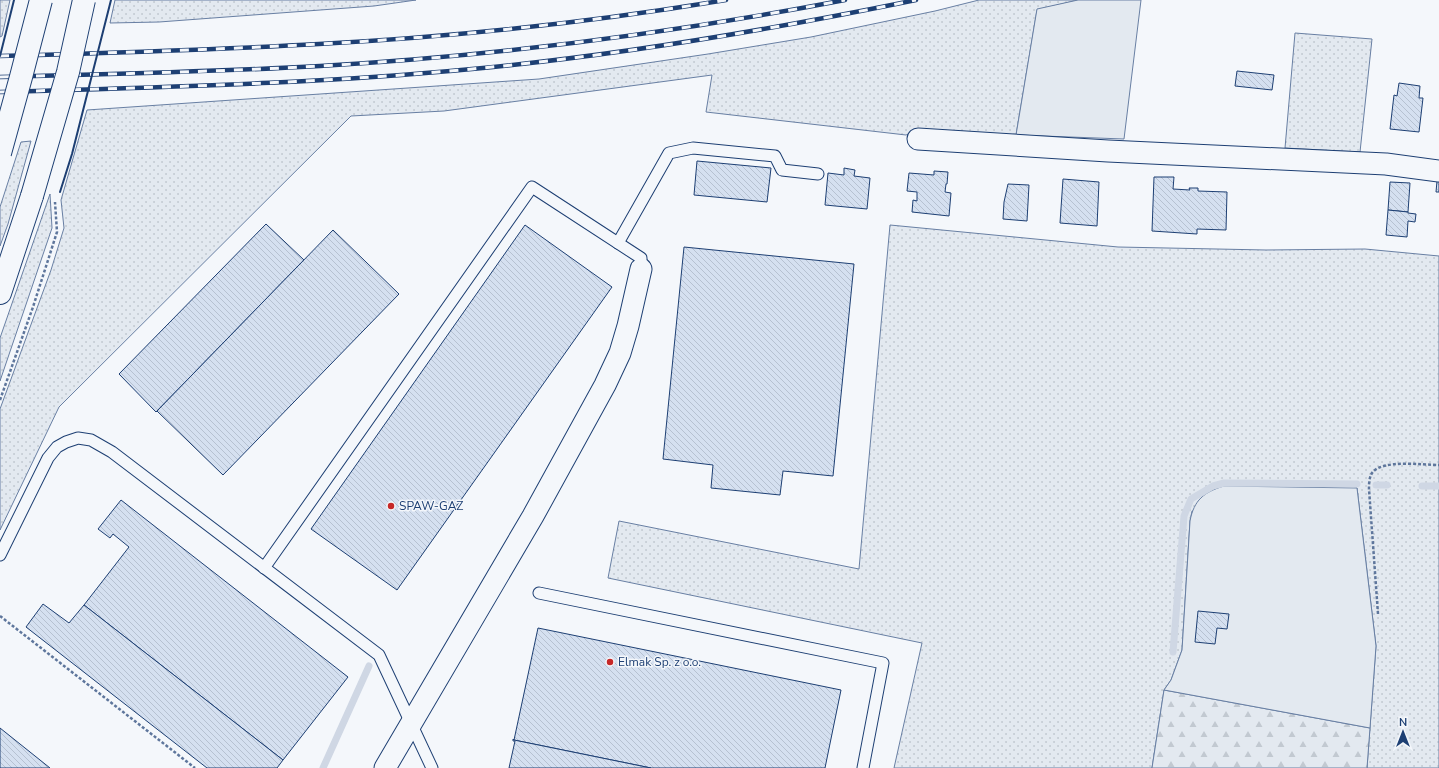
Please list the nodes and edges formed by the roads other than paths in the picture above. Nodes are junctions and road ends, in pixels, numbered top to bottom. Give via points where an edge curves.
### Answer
1 (41, 0) edge
2 (84, 0) edge
3 (918, 139) dead end
4 (0, 153) edge
5 (1439, 171) edge
6 (818, 174) dead end
7 (618, 243) junction
8 (641, 269) joint
9 (0, 294) edge
10 (0, 555) edge
11 (264, 568) junction
12 (539, 593) dead end
13 (411, 724) junction
14 (385, 768) edge
15 (432, 768) edge
16 (863, 768) edge

1 - 4 main road, bridge
2 - 9 main road, bridge via 68,72
3 - 5 street via 1386,164
6 - 7 lane via 782,170 776,156 693,148 669,153
7 - 8 lane via 640,258
7 - 11 lane via 532,187
8 - 13 street via 620,353 605,385 534,516
10 - 11 lane via 48,458 57,447 78,438 92,440 112,452
11 - 13 lane via 379,655
12 - 16 lane via 883,663
13 - 14 street
13 - 15 lane

